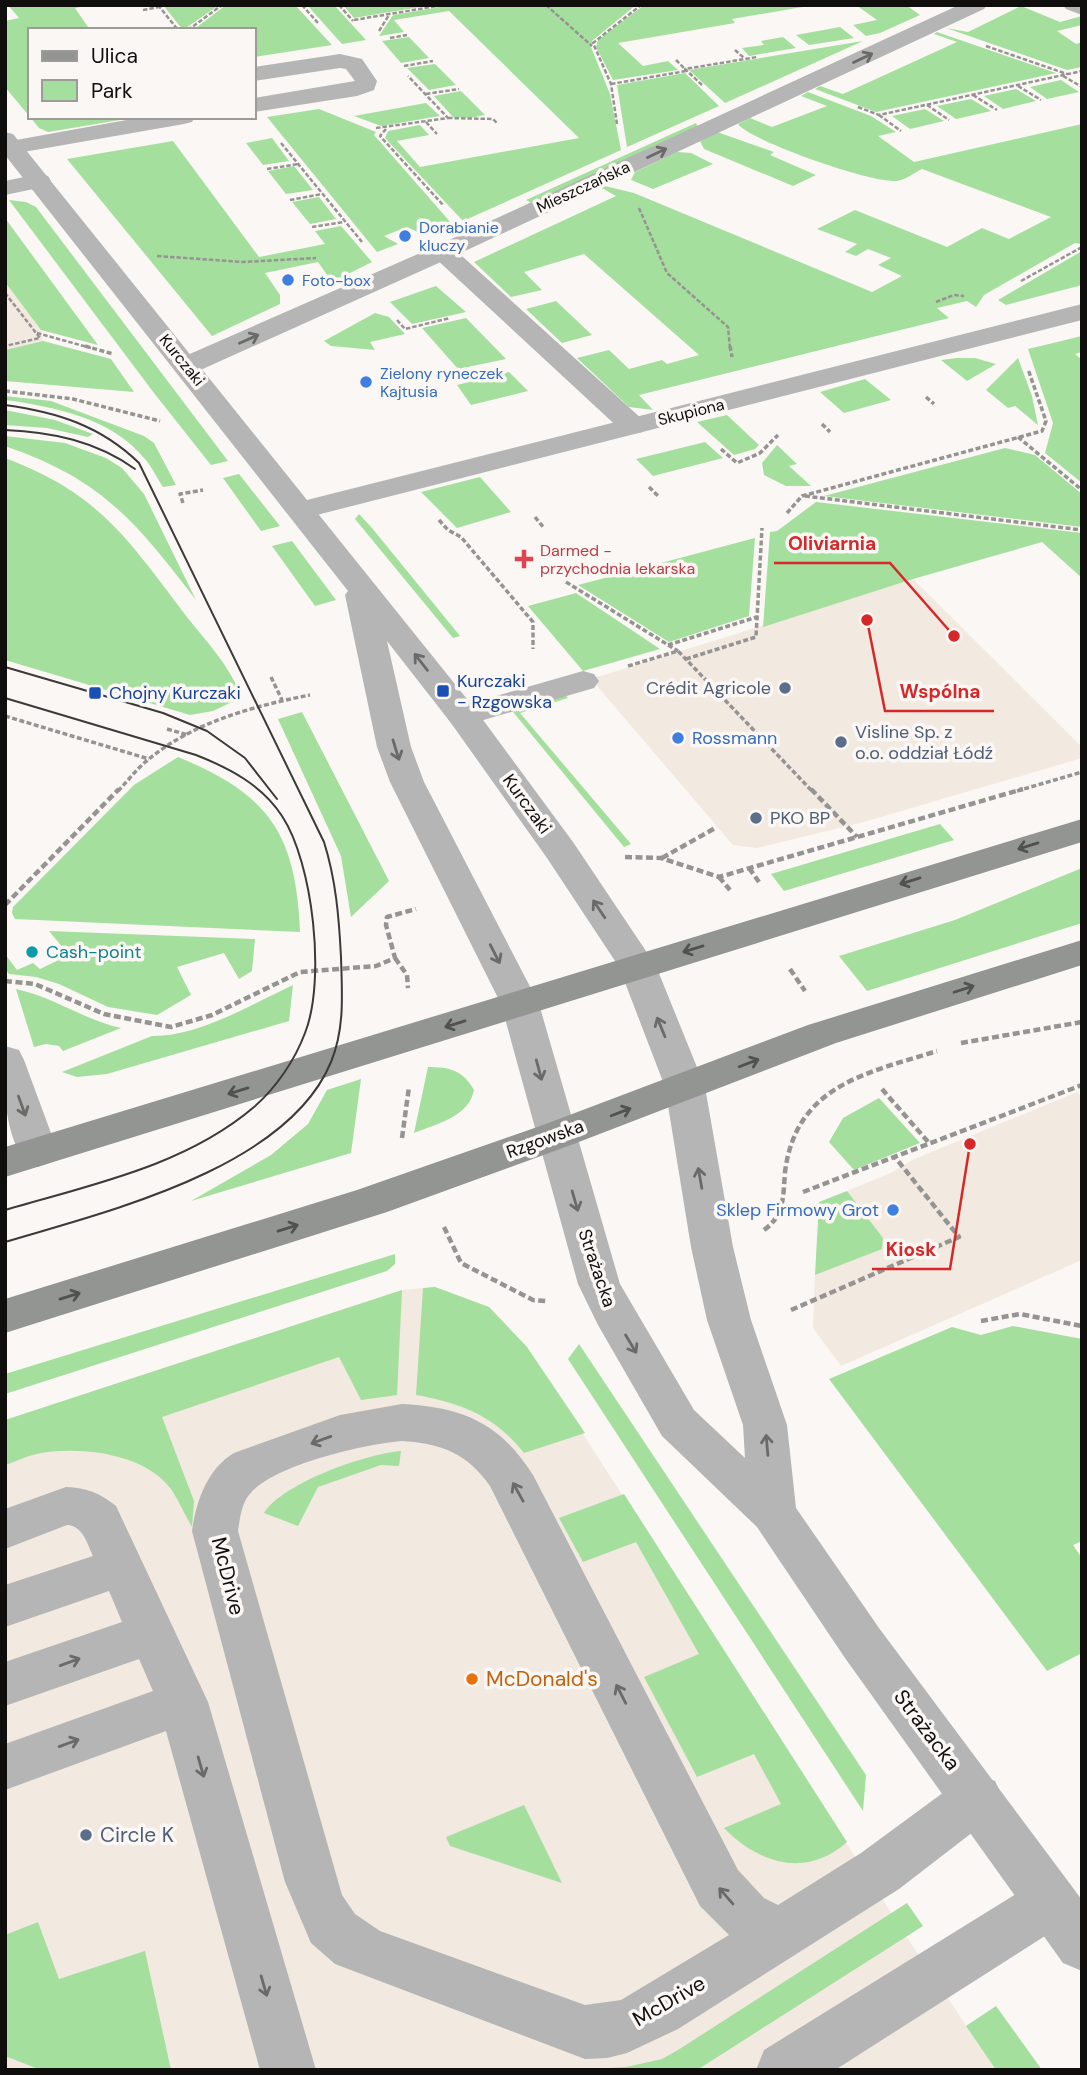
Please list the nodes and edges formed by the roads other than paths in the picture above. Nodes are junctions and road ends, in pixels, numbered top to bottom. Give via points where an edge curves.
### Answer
1 (977, 5) edge
2 (1073, 5) edge
3 (1082, 9) edge
4 (256, 74) edge
5 (256, 105) edge
6 (171, 119) edge
7 (8, 144) edge
8 (39, 181) junction
9 (5, 188) edge
10 (443, 252) junction
11 (1082, 312) edge
12 (186, 366) junction
13 (634, 426) junction
14 (301, 510) junction
15 (358, 582) junction
16 (583, 681) dead end
17 (463, 716) junction
18 (1082, 830) edge
19 (1082, 952) edge
20 (637, 966) junction
21 (520, 1004) junction
22 (5, 1060) edge
23 (685, 1087) junction
24 (557, 1135) junction
25 (22, 1157) edge
26 (5, 1316) edge
27 (773, 1513) junction
28 (5, 1529) edge
29 (121, 1567) junction
30 (5, 1605) edge
31 (151, 1633) junction
32 (5, 1684) edge
33 (183, 1702) junction
34 (5, 1767) edge
35 (977, 1798) junction
36 (1051, 1902) junction
37 (781, 1934) junction
38 (1082, 1945) edge
39 (288, 2070) edge
40 (784, 2070) edge

10 -> 1 street, Mieszczańska
2 - 3 street
4 - 5 street via 347,61 354,64 366,85
6 - 7 street
7 - 8 street, Kurczaki
8 - 9 street
8 - 12 street, Kurczaki
12 -> 10 street, Mieszczańska
10 - 13 street
11 - 13 street, Skupiona
12 - 14 street, Kurczaki
13 - 14 street, Skupiona
14 - 15 street, Kurczaki
17 -> 15 street, Kurczaki
15 -> 21 street, Kurczaki via 394,747 407,782
16 - 17 street
20 -> 17 street, Kurczaki
18 -> 20 main road
23 -> 19 main road, Rzgowska via 836,1030
20 - 21 main road
23 -> 20 street, Kurczaki
21 -> 24 street, Strażacka
21 -> 25 main road
22 -> 25 street
24 -> 23 main road, Rzgowska
27 -> 23 street, Strażacka via 765,1425 729,1320
26 -> 24 main road, Rzgowska via 336,1213
24 -> 27 street, Strażacka via 599,1284 613,1313 678,1423
27 - 35 street, Strażacka
28 - 29 street via 66,1506 83,1507 100,1520
29 - 30 street
29 - 31 street
32 -> 31 street
31 - 33 street
34 -> 33 street
33 -> 39 street
35 - 36 street, Strażacka
35 - 37 street, McDrive via 880,1871
36 - 38 street, Strażacka
36 - 40 street
37 -> 37 street, McDrive via 745,1916 719,1888 517,1489 500,1461 482,1445 436,1426 405,1422 357,1427 266,1460 244,1471 230,1485 218,1505 215,1531 311,1882 332,1930 367,1952 585,2032 607,2031 644,2019

